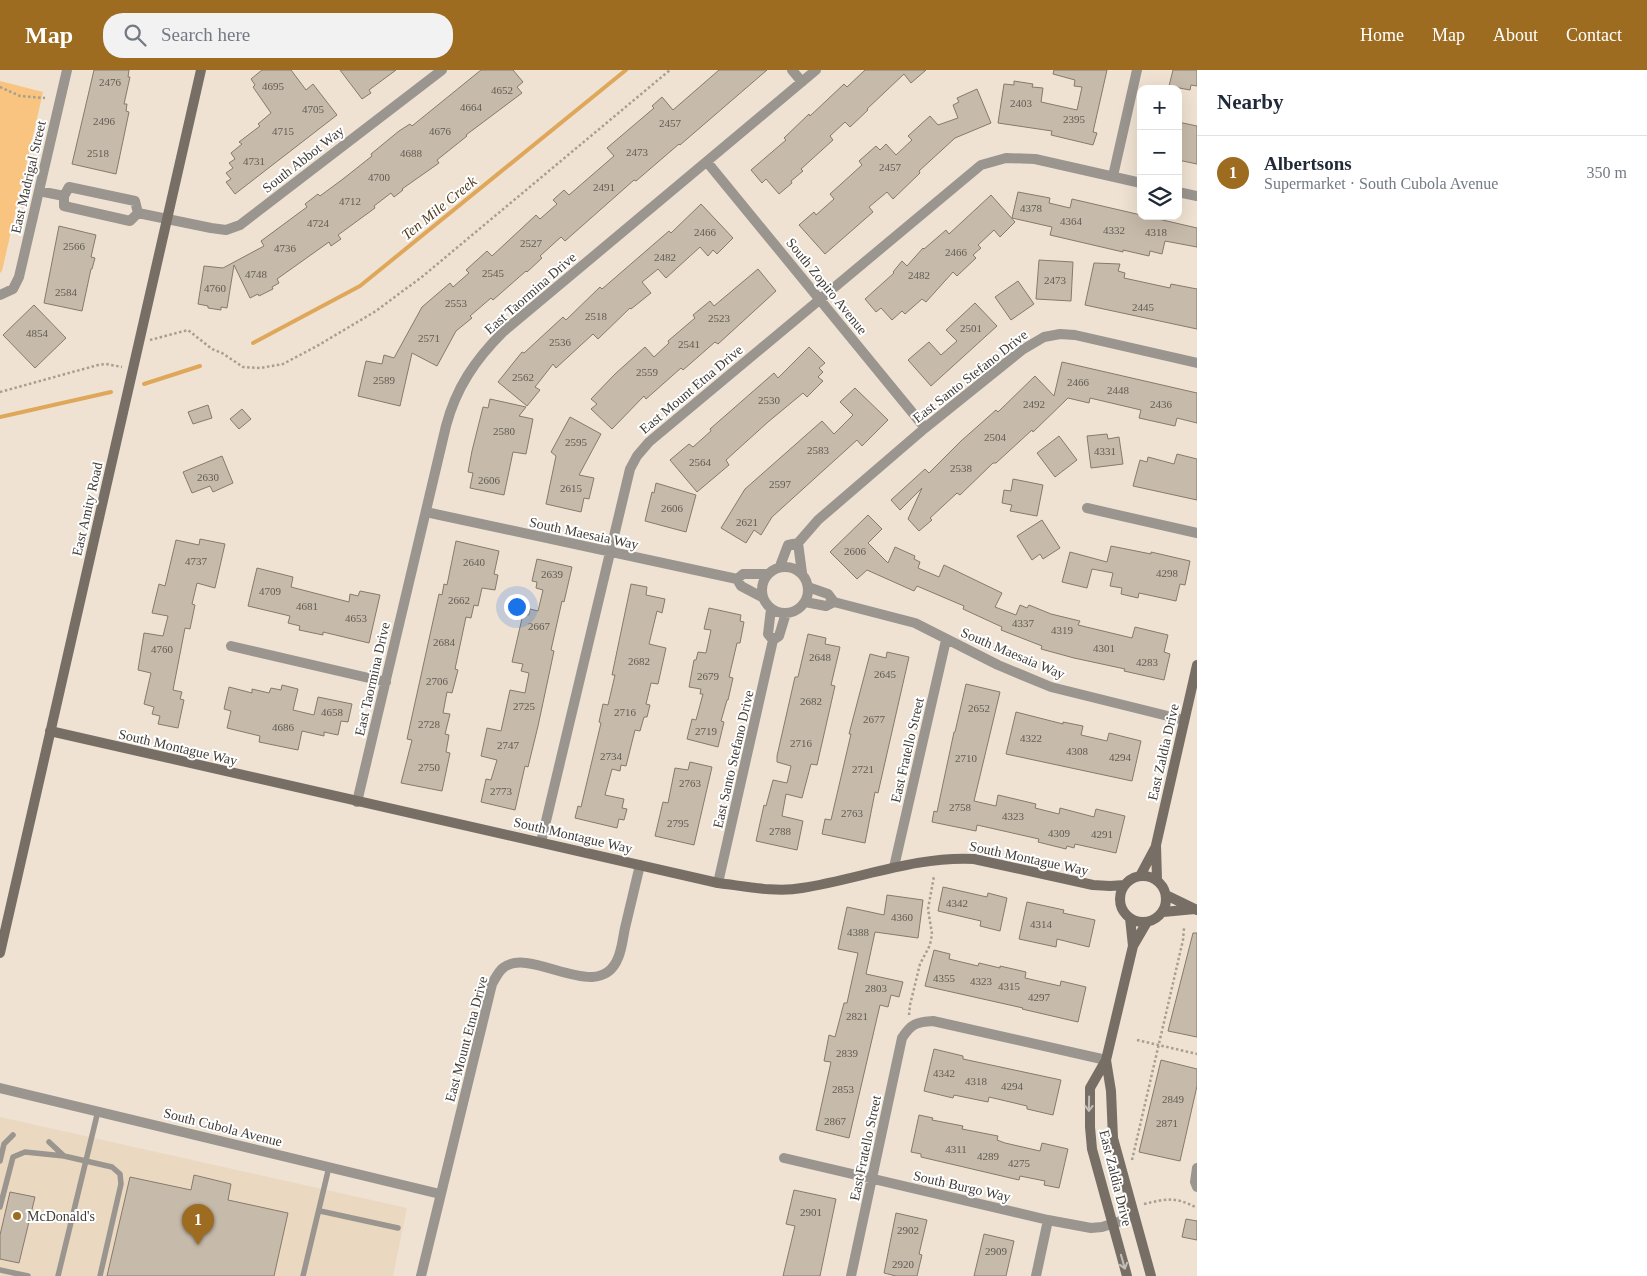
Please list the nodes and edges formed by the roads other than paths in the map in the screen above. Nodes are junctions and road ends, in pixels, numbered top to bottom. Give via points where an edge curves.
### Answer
1 (67, 70) edge
2 (201, 70) edge
3 (442, 70) edge
4 (792, 70) edge
5 (816, 70) edge
6 (1136, 70) edge
7 (802, 82) junction
8 (707, 162) junction
9 (1113, 176) junction
10 (1137, 182) edge
11 (39, 191) junction
12 (1182, 193) edge
13 (64, 196) junction
14 (1197, 196) edge
15 (138, 213) junction
16 (168, 219) junction
17 (0, 295) edge
18 (820, 300) junction
19 (1197, 362) edge
20 (925, 428) junction
21 (1087, 508) dead end
22 (426, 512) junction
23 (1197, 533) edge
24 (798, 542) junction
25 (610, 552) junction
26 (780, 566) junction
27 (802, 573) junction
28 (767, 574) junction
29 (737, 579) junction
30 (808, 587) junction
31 (762, 597) junction
32 (805, 602) junction
33 (834, 602) junction
34 (771, 609) junction
35 (786, 613) junction
36 (773, 640) junction
37 (946, 640) junction
38 (232, 646) dead end
39 (1197, 665) edge
40 (386, 682) junction
41 (1184, 720) junction
42 (50, 731) junction
43 (357, 802) junction
44 (541, 842) junction
45 (1156, 845) junction
46 (640, 865) junction
47 (894, 867) junction
48 (1140, 876) junction
49 (1157, 880) junction
50 (718, 883) junction
51 (1125, 885) junction
52 (1093, 886) junction
53 (1166, 894) junction
54 (1120, 902) junction
55 (1196, 910) edge
56 (1163, 912) junction
57 (1130, 918) junction
58 (1148, 922) junction
59 (1133, 946) junction
60 (0, 953) edge
61 (1106, 1060) junction
62 (0, 1088) edge
63 (98, 1111) junction
64 (13, 1135) dead end
65 (49, 1142) dead end
66 (64, 1156) junction
67 (784, 1158) dead end
68 (86, 1160) junction
69 (0, 1161) edge
70 (330, 1167) junction
71 (1197, 1168) edge
72 (872, 1178) junction
73 (1197, 1187) edge
74 (440, 1194) junction
75 (0, 1206) edge
76 (320, 1211) junction
77 (1134, 1217) junction
78 (1048, 1220) junction
79 (1113, 1224) junction
80 (398, 1228) dead end
81 (0, 1270) edge
82 (28, 1276) edge
83 (58, 1276) edge
84 (100, 1276) edge
85 (303, 1276) edge
86 (420, 1276) edge
87 (851, 1276) edge
88 (1036, 1276) edge
89 (1127, 1276) edge
90 (1151, 1276) edge

1 - 11 street, East Madrigal Street
2 - 16 street, East Amity Road
3 - 16 street, South Abbot Way via 240,225 226,230
4 - 7 street
5 - 7 street, East Taormina Drive
6 - 9 street
7 - 8 street, East Taormina Drive
8 - 18 street, South Zopiro Avenue
8 - 22 street, East Taormina Drive via 503,332 477,360 451,408
9 - 10 street, East Mount Etna Drive
9 - 18 street, East Mount Etna Drive via 1035,159 1006,158 981,165
11 - 13 street
11 - 17 street, East Madrigal Street via 19,277 13,289
12 - 14 street
13 - 15 street via 64,206 130,221
13 - 15 street via 69,187 135,201
15 - 16 street, South Abbot Way
16 - 42 street, East Amity Road
18 - 20 street, South Zopiro Avenue
18 - 25 street, East Mount Etna Drive via 643,449 630,469
19 - 20 street, East Santo Stefano Drive via 1075,335 1044,337 1022,350
20 - 24 street, East Santo Stefano Drive via 818,520
21 - 23 street
22 - 25 street, South Maesaia Way
22 - 40 street, East Taormina Drive
24 - 26 street, East Santo Stefano Drive via 788,545
24 - 27 street
25 - 29 street, South Maesaia Way
25 - 44 street, East Mount Etna Drive
26 - 27 street
26 - 28 street
27 - 30 street
28 - 29 street, South Maesaia Way via 743,574
28 - 31 street
29 - 31 street, South Maesaia Way via 740,586
30 - 32 street
30 - 33 street, South Maesaia Way via 828,594
31 - 34 street
32 - 33 street, South Maesaia Way via 826,606
32 - 35 street via 793,612
33 - 37 street, South Maesaia Way via 905,619
34 - 35 street
34 - 36 street, East Santo Stefano Drive via 768,634
35 - 36 street, East Santo Stefano Drive via 779,636
36 - 50 street, East Santo Stefano Drive
37 - 41 street, South Maesaia Way via 1051,687
37 - 47 street, East Fratello Street
38 - 40 street
39 - 41 street, East Zaldia Drive
40 - 43 street, East Taormina Drive
41 - 45 street, East Zaldia Drive
42 - 43 street, South Montague Way
42 - 60 street, East Amity Road
43 - 44 street, South Montague Way
44 - 46 street, South Montague Way
45 - 48 street, East Zaldia Drive
45 - 49 street, East Zaldia Drive
46 - 50 street, South Montague Way
46 - 74 street, East Mount Etna Drive via 618,958 608,972 595,977 583,976 525,963 504,967 492,984
47 - 50 street, South Montague Way via 800,889
47 - 52 street, South Montague Way via 974,859
48 - 49 street
48 - 51 street
49 - 53 street
51 - 52 street, South Montague Way
51 - 54 street
52 - 54 street, South Montague Way
53 - 55 street
53 - 56 street
54 - 57 street
55 - 56 street
56 - 58 street
57 - 58 street
57 - 59 street, East Zaldia Drive
58 - 59 street, East Zaldia Drive
59 - 61 street, East Zaldia Drive
61 - 72 street, East Fratello Street via 933,1021 920,1022 909,1028 902,1038
61 - 77 street, East Zaldia Drive via 1112,1091 1113,1138
61 -> 79 street, East Zaldia Drive via 1090,1088 1090,1127 1092,1149
62 - 63 street, South Cubola Avenue
63 - 68 lane
63 - 70 street, South Cubola Avenue
64 - 69 lane via 4,1144
65 - 66 lane
66 - 68 lane
66 - 75 lane via 24,1152 12,1158
67 - 72 street, South Burgo Way
68 - 83 lane
68 - 84 lane via 112,1167 120,1174 121,1184
70 - 74 street, South Cubola Avenue
70 - 76 lane
71 - 73 street
72 - 78 street, South Burgo Way
72 - 87 street, East Fratello Street
74 - 86 street, East Mount Etna Drive
76 - 80 lane
76 - 85 lane
77 - 79 street, South Burgo Way
77 - 90 street, East Zaldia Drive
78 - 79 street, South Burgo Way via 1091,1228
78 - 88 street
79 -> 89 street, East Zaldia Drive
81 - 82 lane

